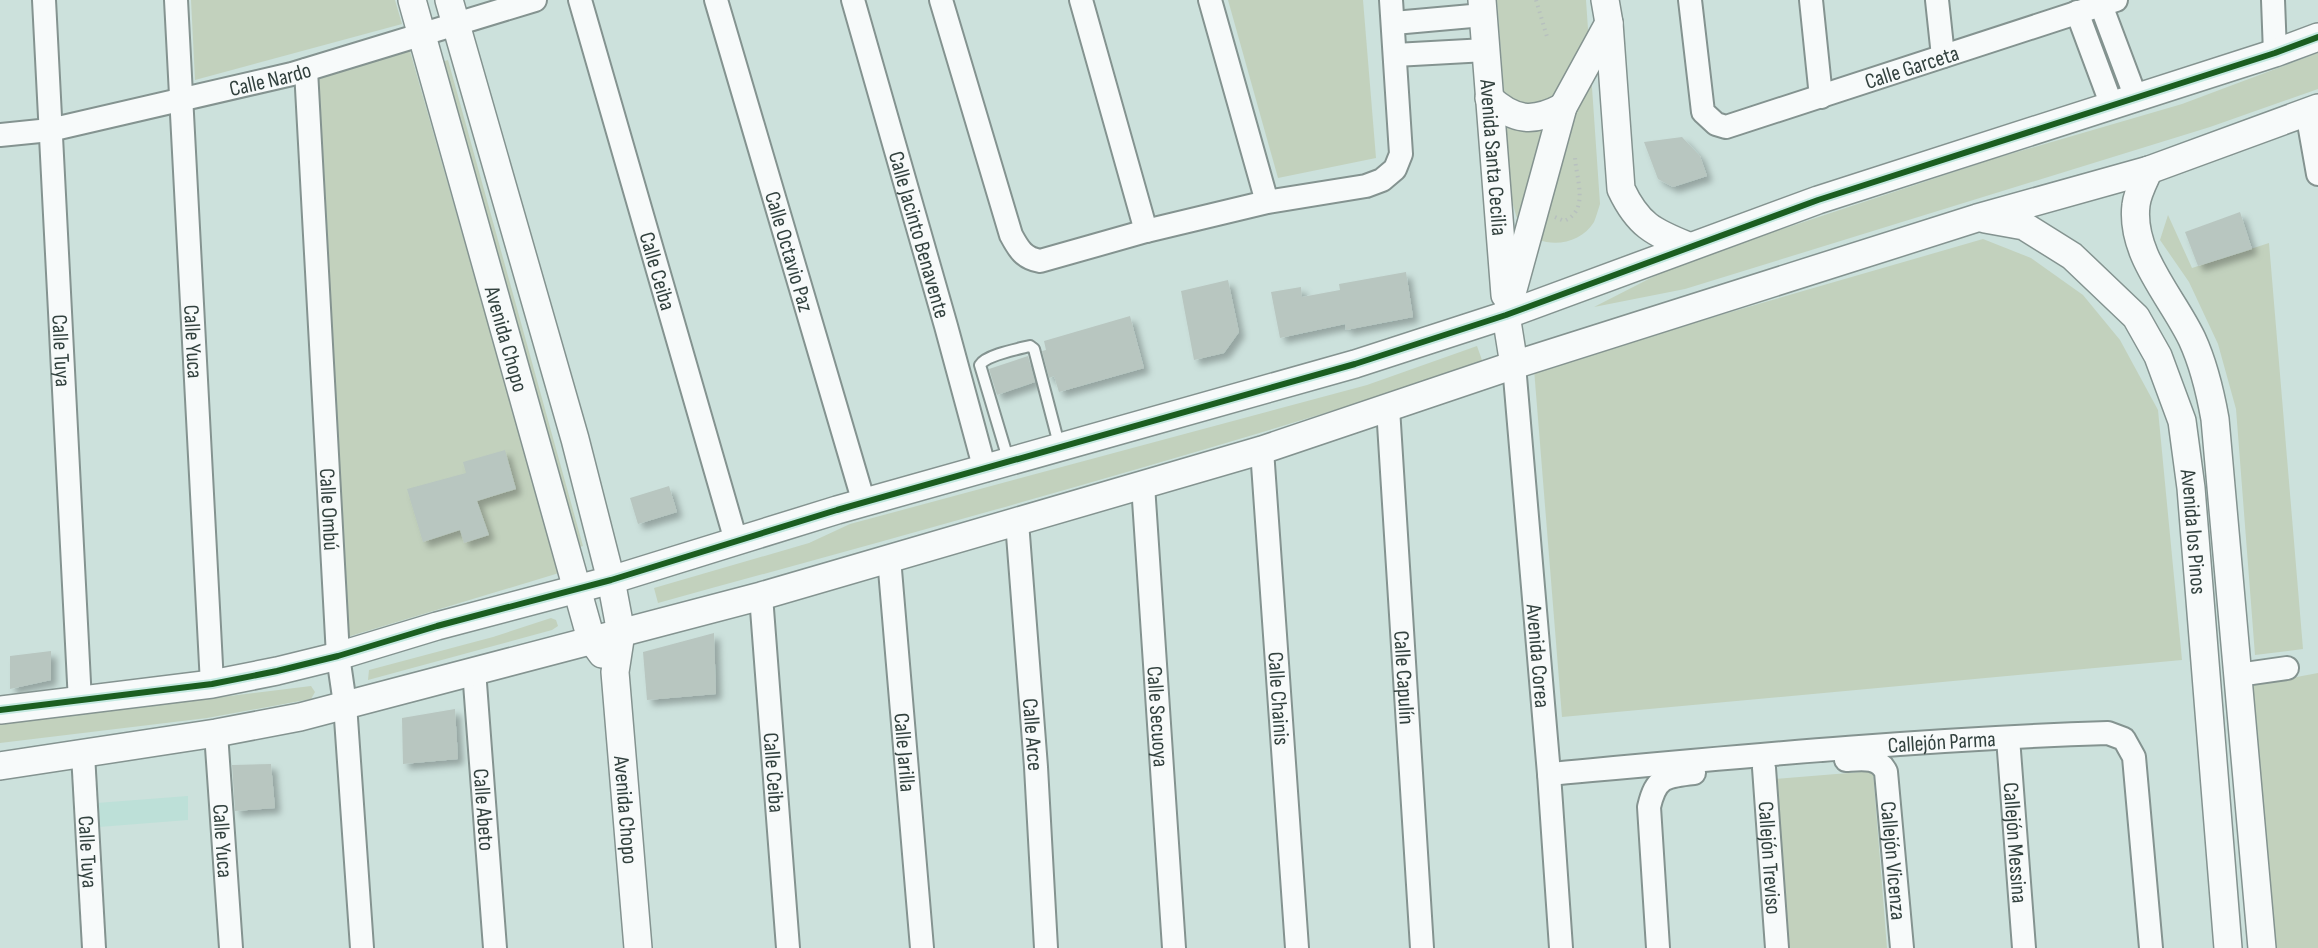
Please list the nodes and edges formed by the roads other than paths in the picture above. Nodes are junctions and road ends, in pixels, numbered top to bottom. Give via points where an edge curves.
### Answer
1 (44, 0) edge
2 (176, 0) edge
3 (412, 0) edge
4 (535, 0) edge
5 (580, 0) edge
6 (716, 0) edge
7 (853, 0) edge
8 (941, 0) edge
9 (1081, 0) edge
10 (1210, 0) edge
11 (1391, 0) edge
12 (1690, 0) edge
13 (1811, 0) edge
14 (1937, 0) edge
15 (2273, 0) edge
16 (2109, 2) edge
17 (1482, 8) edge
18 (2065, 9) edge
19 (453, 12) edge
20 (1607, 12) edge
21 (1394, 23) junction
22 (422, 35) junction
23 (2318, 37) edge
24 (1486, 50) junction
25 (2275, 53) junction
26 (1395, 55) junction
27 (1943, 56) junction
28 (306, 70) junction
29 (1821, 97) junction
30 (1489, 98) junction
31 (181, 99) junction
32 (2124, 102) junction
33 (1563, 107) junction
34 (2312, 110) edge
35 (50, 130) junction
36 (0, 135) edge
37 (2149, 170) junction
38 (2318, 174) edge
39 (1268, 202) junction
40 (1977, 218) junction
41 (1146, 231) junction
42 (1689, 246) junction
43 (1506, 315) junction
44 (2192, 339) junction
45 (2158, 356) junction
46 (1514, 365) junction
47 (1388, 408) junction
48 (1060, 448) junction
49 (1262, 450) junction
50 (997, 466) junction
51 (1143, 485) junction
52 (864, 503) junction
53 (1017, 522) junction
54 (736, 541) junction
55 (889, 558) junction
56 (611, 580) junction
57 (578, 590) junction
58 (761, 596) junction
59 (621, 633) junction
60 (591, 639) junction
61 (338, 656) junction
62 (2287, 668) dead end
63 (474, 670) junction
64 (615, 672) junction
65 (2238, 675) junction
66 (212, 684) junction
67 (80, 702) junction
68 (345, 704) junction
69 (0, 710) edge
70 (216, 733) junction
71 (2008, 738) junction
72 (83, 754) junction
73 (0, 766) edge
74 (1764, 768) junction
75 (1549, 774) junction
76 (94, 948) edge
77 (231, 948) edge
78 (362, 948) edge
79 (495, 948) edge
80 (638, 948) edge
81 (788, 948) edge
82 (922, 948) edge
83 (1046, 948) edge
84 (1174, 948) edge
85 (1297, 948) edge
86 (1422, 948) edge
87 (1561, 948) edge
88 (1658, 948) edge
89 (1778, 948) edge
90 (1902, 948) edge
91 (2024, 948) edge
92 (2151, 948) edge
93 (2228, 948) edge
94 (2262, 948) edge

1 - 35 street, Calle Tuya
2 - 31 street, Calle Yuca
3 - 22 street, Avenida Chopo
4 - 19 street, Calle Nardo
5 - 54 street, Calle Ceiba
6 - 52 street, Calle Octavio Paz
7 - 50 street, Calle Jacinto Benavente via 943,315
8 - 41 street via 1011,235 1019,250 1029,259 1041,261
9 - 41 street
10 - 39 street
11 - 21 street
12 - 29 street, Calle Garceta via 1703,112 1716,124 1726,127
13 - 29 street
14 - 27 street
15 - 25 street
16 - 18 street, Calle Garceta
16 - 32 street
17 - 21 street
17 - 24 street, Avenida Santa Cecilia
18 - 27 street, Calle Garceta
18 - 32 street
19 - 22 street, Calle Nardo
19 - 56 street, Avenida Chopo via 575,439
20 - 33 street
20 - 42 street via 1621,189 1642,222 1657,234
21 - 26 street
22 - 28 street, Calle Nardo
22 - 57 street, Avenida Chopo
23 - 25 street
24 - 26 street
24 - 30 street, Avenida Santa Cecilia
25 - 32 street
26 - 39 street via 1401,154 1395,169 1366,186
27 - 29 street, Calle Garceta
28 - 31 street, Calle Nardo
28 - 61 street, Calle Ombú
30 - 33 street via 1516,116 1532,118
30 - 43 street, Avenida Santa Cecilia
31 - 35 street, Calle Nardo
31 - 66 street, Calle Yuca
32 - 42 street via 1818,200
33 - 43 street
34 - 37 street
34 - 38 street
35 - 36 street, Calle Nardo
35 - 67 street, Calle Tuya
37 - 40 street
37 - 44 street, Avenida los Pinos via 2136,203 2136,230 2150,266
39 - 41 street
40 - 45 street, Avenida los Pinos via 2024,226 2072,256 2136,317
40 - 46 street
42 - 43 street
43 - 46 street, Avenida Santa Cecilia
43 - 48 street via 1355,364
44 - 45 street
44 - 65 street, Avenida los Pinos via 2209,383 2216,419
45 - 93 street, Avenida los Pinos via 2182,421 2191,488
46 - 47 street
46 - 75 street, Avenida Corea
47 - 49 street
47 - 86 street, Calle Capulín
48 - 50 street
48 - 50 lane via 1034,349 1030,346 984,359 980,365
49 - 51 street
49 - 85 street, Calle Chainis
50 - 52 street
51 - 53 street
51 - 84 street, Calle Secuoya
52 - 54 street
53 - 55 street
53 - 83 street, Calle Arce
54 - 56 street
55 - 58 street
55 - 82 street, Calle Jarilla
56 - 57 street
56 - 59 street, Avenida Chopo
57 - 60 street, Avenida Chopo
57 - 61 street
58 - 59 street
58 - 81 street, Calle Ceiba
59 - 60 street
59 - 64 street, Avenida Chopo
60 - 63 street
60 - 64 street, Avenida Chopo
61 - 66 street
61 - 68 street, Calle Ombú
62 - 65 street
63 - 68 street
63 - 79 street, Calle Abeto
64 - 80 street, Avenida Chopo
65 - 94 street, Avenida los Pinos
66 - 67 street
67 - 69 street
68 - 70 street
68 - 78 street, Calle Ombú
70 - 72 street
70 - 77 street, Calle Yuca
71 - 75 street, Callejón Parma via 1763,754
71 - 91 street, Callejón Messina
71 - 92 street, Callejón Parma via 2108,733 2124,739 2134,757 2137,780
72 - 73 street
72 - 76 street, Calle Tuya
74 - 88 street via 1669,776 1656,785 1649,807
74 - 89 street, Callejón Treviso
74 - 90 street, Callejón Vicenza via 1865,759 1882,764 1886,772
75 - 87 street, Avenida Corea

